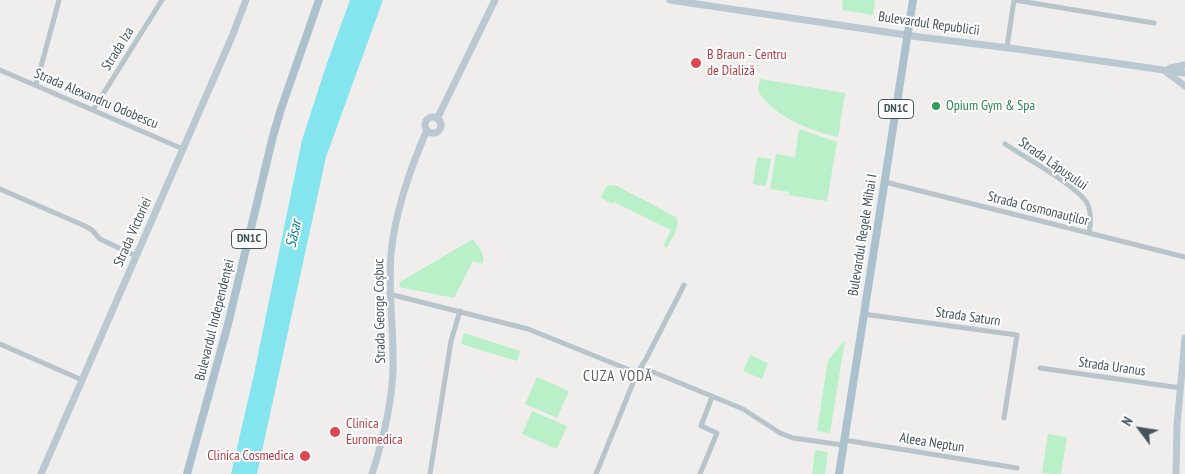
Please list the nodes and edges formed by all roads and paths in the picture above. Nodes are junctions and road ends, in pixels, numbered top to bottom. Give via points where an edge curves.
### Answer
1 (59, 0) edge
2 (162, 0) edge
3 (246, 0) edge
4 (319, 0) edge
5 (670, 0) edge
6 (913, 0) edge
7 (1014, 0) edge
8 (495, 2) edge
9 (1154, 23) dead end
10 (908, 35) junction
11 (1007, 47) junction
12 (1185, 65) edge
13 (1163, 69) junction
14 (0, 70) edge
15 (1185, 73) edge
16 (36, 85) junction
17 (1185, 86) edge
18 (93, 110) junction
19 (435, 118) junction
20 (429, 131) junction
21 (1005, 144) dead end
22 (183, 149) junction
23 (885, 182) junction
24 (0, 189) edge
25 (1089, 233) junction
26 (136, 256) junction
27 (1185, 257) edge
28 (684, 285) dead end
29 (390, 294) junction
30 (460, 311) junction
31 (863, 314) junction
32 (1185, 338) edge
33 (0, 344) edge
34 (641, 367) junction
35 (1040, 368) dead end
36 (638, 373) junction
37 (82, 380) junction
38 (1181, 388) junction
39 (712, 397) junction
40 (1004, 418) dead end
41 (1181, 426) edge
42 (843, 442) junction
43 (1017, 468) dead end
44 (41, 474) edge
45 (187, 474) edge
46 (372, 474) edge
47 (430, 474) edge
48 (596, 474) edge
49 (700, 474) edge
50 (839, 474) edge
51 (1176, 474) edge

1 - 16 street
2 - 18 street, Strada Iza
3 - 22 street, Strada Victoriei
4 - 45 main road, Bulevardul Independenței / DN1C via 281,109
5 - 10 street, Bulevardul Republicii
6 - 10 main road, Bulevardul Regele Mihai I / DN1C
7 - 9 street
7 - 11 street
8 - 19 street, Strada George Coșbuc
10 - 11 street, Bulevardul Republicii
10 - 23 main road, Bulevardul Regele Mihai I / DN1C
11 - 13 street, Bulevardul Republicii
12 - 13 street
13 - 15 street, Bulevardul Republicii
13 - 17 street
14 - 16 street, Strada Alexandru Odobescu
16 - 18 street, Strada Alexandru Odobescu
18 - 22 street, Strada Alexandru Odobescu
19 - 20 street, Strada George Coșbuc via 426,121
19 - 20 street, Strada George Coșbuc via 440,128 436,132
20 - 29 street, Strada George Coșbuc via 407,183 396,224
21 - 25 street, Strada Lăpușului via 1080,195 1090,214
22 - 26 street, Strada Victoriei
23 - 25 street, Strada Cosmonauților
23 - 31 main road, Bulevardul Regele Mihai I / DN1C
24 - 26 street via 85,226 100,239
25 - 27 street, Strada Cosmonauților
26 - 37 street, Strada Victoriei
28 - 34 street
29 - 30 street
29 - 46 street, Strada George Coșbuc via 392,390
30 - 36 street via 544,334
30 - 47 street via 451,341
31 - 40 street, Strada Saturn via 1017,335
31 - 42 main road, Bulevardul Regele Mihai I / DN1C
32 - 38 street
33 - 37 street
34 - 36 street
34 - 39 street, Aleea Neptun
35 - 38 street, Strada Uranus
36 - 48 street
37 - 44 street, Strada Victoriei
38 - 41 street
39 - 42 street, Aleea Neptun via 743,409 770,428 792,438
39 - 49 street via 701,426 717,432
41 - 51 street
42 - 43 street, Aleea Neptun
42 - 50 main road, Bulevardul Regele Mihai I / DN1C

